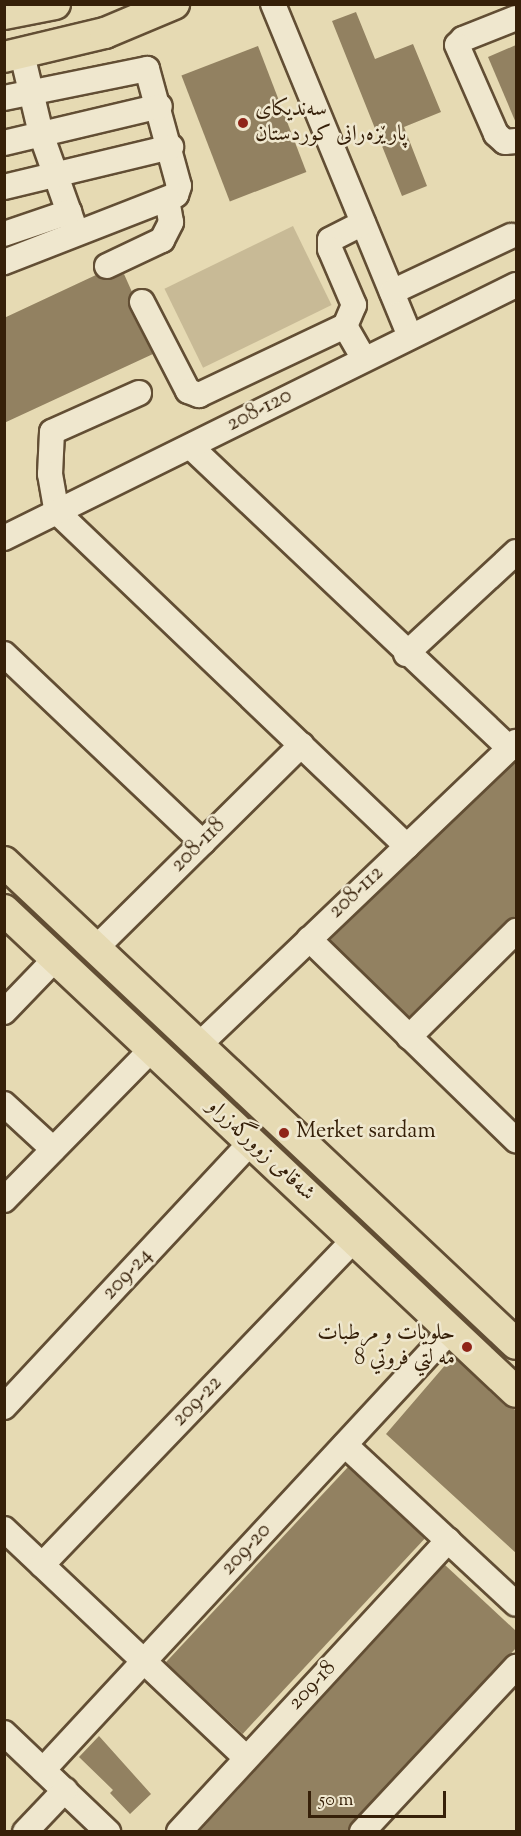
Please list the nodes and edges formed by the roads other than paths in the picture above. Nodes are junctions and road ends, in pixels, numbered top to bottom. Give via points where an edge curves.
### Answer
1 (174, 4) edge
2 (273, 4) edge
3 (516, 18) edge
4 (13, 56) edge
5 (31, 93) junction
6 (4, 98) edge
7 (160, 106) junction
8 (41, 134) junction
9 (516, 141) edge
10 (4, 143) edge
11 (171, 147) junction
12 (55, 173) junction
13 (4, 187) edge
14 (167, 199) junction
15 (73, 222) junction
16 (363, 224) junction
17 (4, 234) edge
18 (511, 236) dead end
19 (4, 261) edge
20 (107, 266) dead end
21 (516, 285) edge
22 (392, 292) junction
23 (142, 302) dead end
24 (345, 326) junction
25 (410, 336) junction
26 (364, 359) junction
27 (139, 393) dead end
28 (191, 447) junction
29 (57, 512) junction
30 (4, 538) edge
31 (516, 552) edge
32 (4, 654) edge
33 (406, 654) junction
34 (301, 745) junction
35 (513, 745) edge
36 (202, 843) junction
37 (407, 846) junction
38 (4, 861) edge
39 (4, 910) edge
40 (309, 939) junction
41 (514, 939) edge
42 (96, 948) junction
43 (56, 958) junction
44 (4, 1012) edge
45 (410, 1037) junction
46 (199, 1045) junction
47 (152, 1049) junction
48 (4, 1104) edge
49 (516, 1140) edge
50 (251, 1142) junction
51 (52, 1149) junction
52 (4, 1200) edge
53 (355, 1239) junction
54 (417, 1249) junction
55 (392, 1274) junction
56 (451, 1330) junction
57 (516, 1344) edge
58 (516, 1392) edge
59 (4, 1407) edge
60 (345, 1445) junction
61 (4, 1529) edge
62 (448, 1540) junction
63 (42, 1565) junction
64 (516, 1604) edge
65 (144, 1661) junction
66 (516, 1667) edge
67 (4, 1733) edge
68 (246, 1758) junction
69 (43, 1770) junction
70 (64, 1790) junction
71 (25, 1832) edge
72 (108, 1832) edge
73 (179, 1832) edge
74 (363, 1832) edge

1 - 4 main road via 105,33
2 - 16 street
3 - 9 street via 463,39 457,51 496,134 505,142
4 - 5 street
5 - 6 street
5 - 7 street via 142,68 151,72
5 - 8 street
7 - 8 street
7 - 11 street
8 - 10 street
8 - 12 street
11 - 12 street
11 - 14 street via 179,186 176,195
12 - 13 street
12 - 15 street
14 - 15 street
14 - 20 street via 171,222 162,240
15 - 17 street
15 - 19 street
16 - 22 street
16 - 24 street via 330,240 330,249 354,305
18 - 22 street
21 - 25 street, 208-120
22 - 25 street
23 - 24 street via 188,391 199,395
24 - 26 street
25 - 26 street, 208-120
26 - 28 street, 208-120
27 - 29 street via 52,432 50,474
28 - 29 street, 208-120
28 - 33 street
29 - 30 street, 208-120
29 - 34 street
31 - 33 street
32 - 36 street
33 - 35 street
34 - 36 street, 208-118
34 - 37 street
35 - 37 street, 208-112
36 - 42 street, 208-118
37 - 40 street, 208-112
38 - 42 main road, شەقامی زوورگەزراو
39 - 43 main road, شەقامی زوورگەزراو
40 - 45 street
40 - 46 street, 208-112
41 - 45 street
42 - 46 main road, شەقامی زوورگەزراو
43 - 44 street
43 - 47 main road, شەقامی زوورگەزراو
45 - 49 street
46 - 54 main road, شەقامی زوورگەزراو
47 - 50 main road, شەقامی زوورگەزراو
47 - 51 street
48 - 51 street
50 - 53 main road, شەقامی زوورگەزراو
50 - 59 street, 209-24
51 - 52 street
53 - 55 main road, شەقامی زوورگەزراو
53 - 63 street, 209-22
54 - 55 main road
54 - 57 main road, شەقامی زوورگەزراو
55 - 56 main road, شەقامی زوورگەزراو
56 - 58 main road, شەقامی زوورگەزراو
56 - 60 street, 209-20
60 - 62 street
60 - 65 street, 209-20
61 - 63 street
62 - 64 street
62 - 68 street, 209-18
63 - 65 street
65 - 68 street
65 - 69 street, 209-20
66 - 74 street
67 - 69 street
68 - 73 street, 209-18
69 - 70 street
70 - 71 street
70 - 72 street

